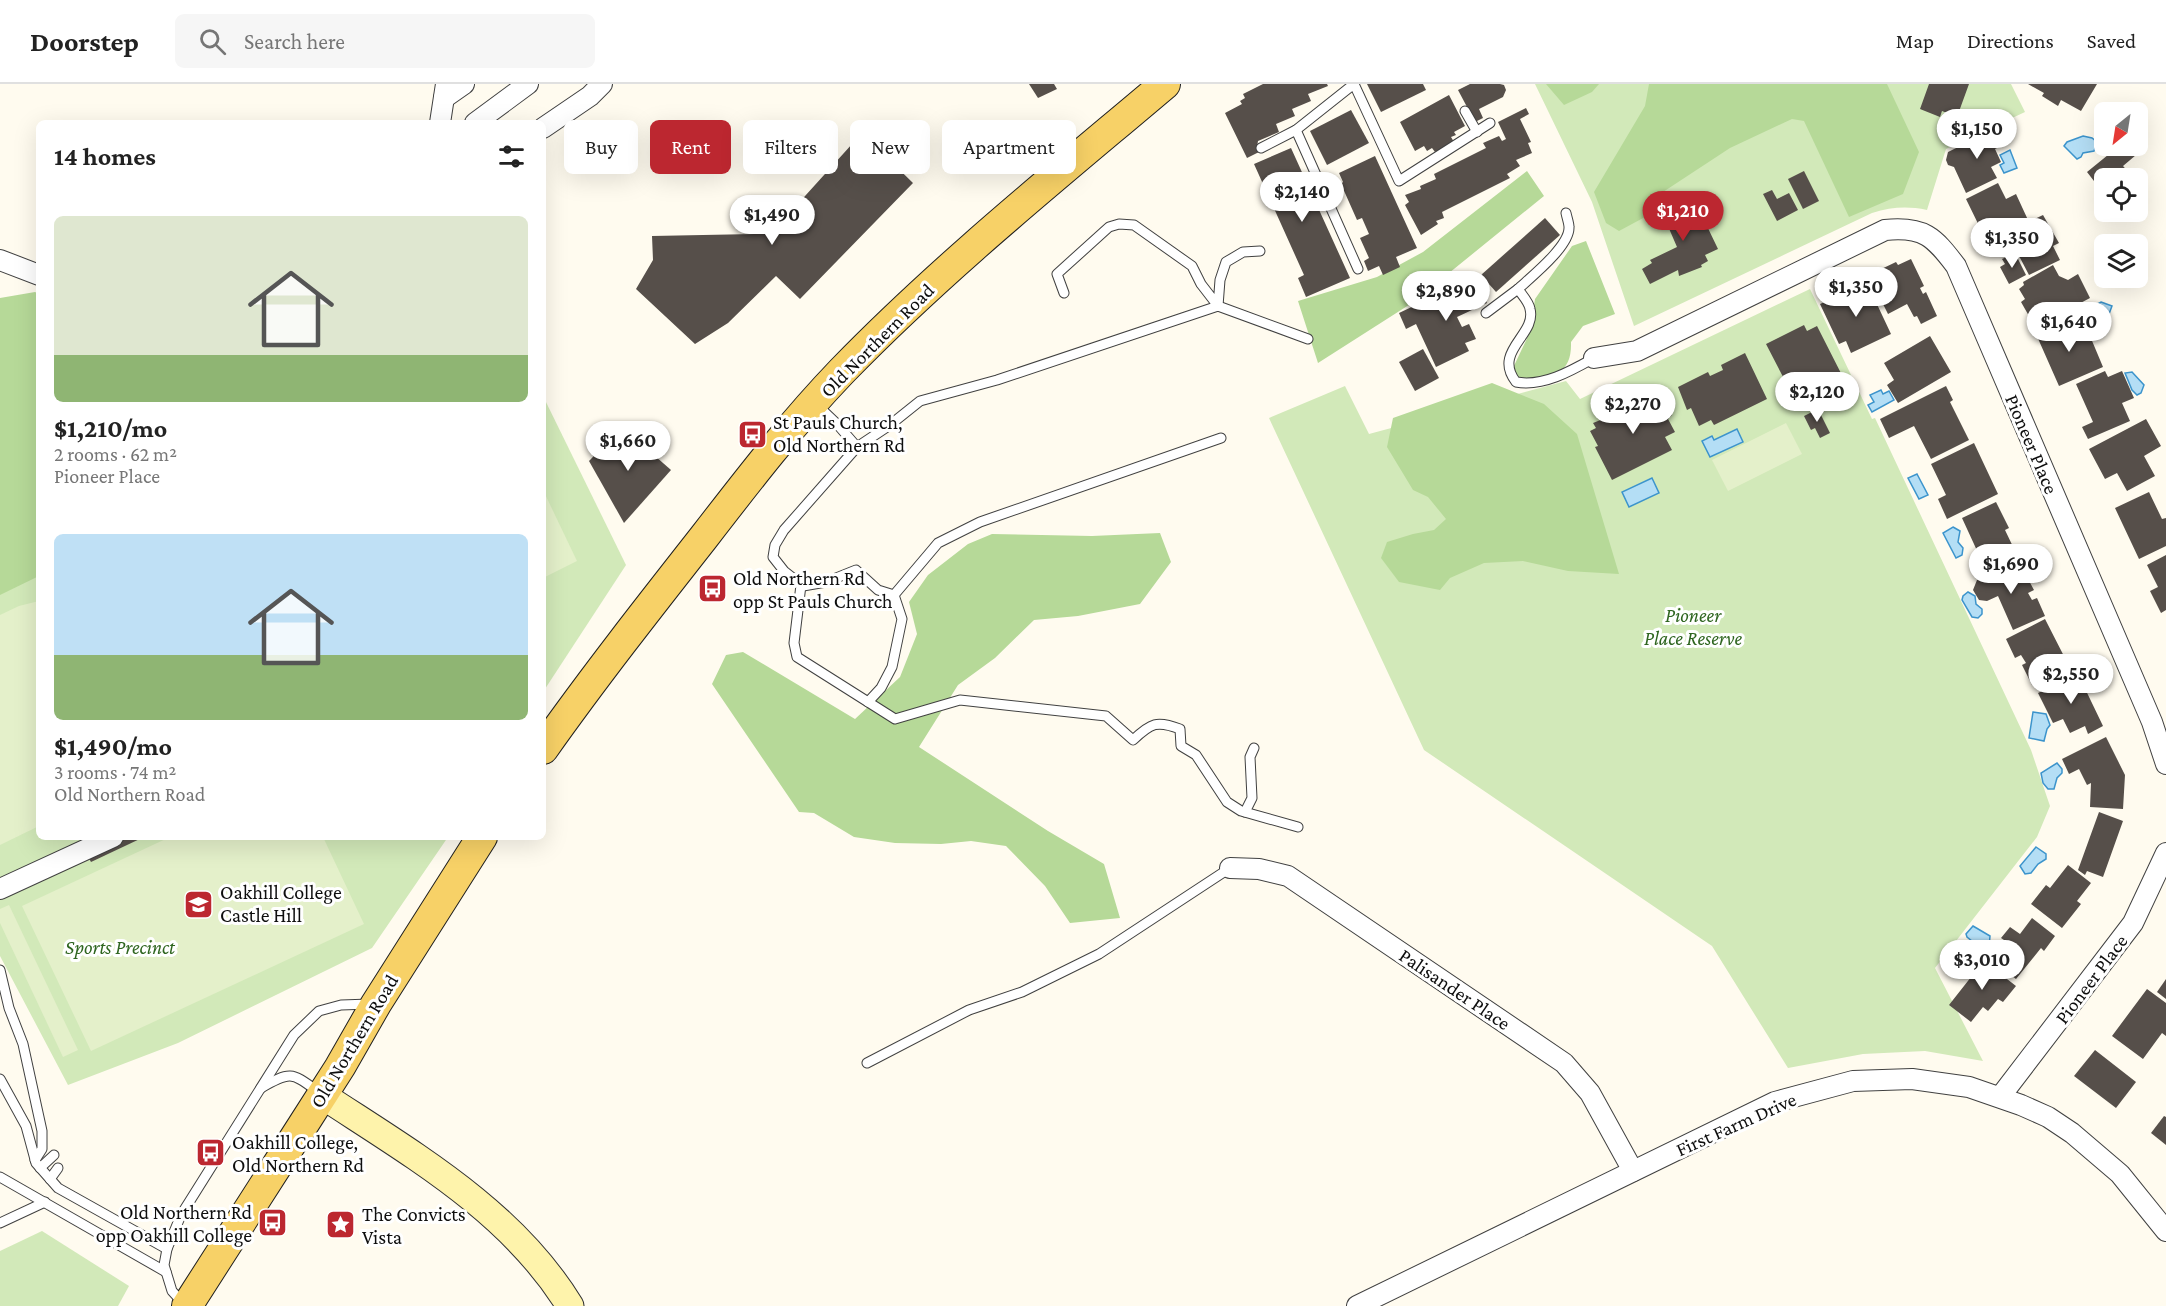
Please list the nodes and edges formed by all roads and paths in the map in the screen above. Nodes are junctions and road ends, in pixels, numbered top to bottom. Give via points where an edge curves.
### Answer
1 (464, 84) edge
2 (528, 84) edge
3 (602, 84) edge
4 (1165, 84) edge
5 (1354, 84) edge
6 (445, 91) edge
7 (1465, 111) dead end
8 (440, 120) edge
9 (479, 120) edge
10 (1490, 123) dead end
11 (546, 126) edge
12 (1296, 130) junction
13 (1477, 132) junction
14 (1262, 148) dead end
15 (1566, 213) dead end
16 (1260, 251) dead end
17 (0, 260) edge
18 (1358, 269) dead end
19 (36, 274) edge
20 (1518, 289) junction
21 (1064, 293) dead end
22 (1218, 306) junction
23 (1485, 313) dead end
24 (1308, 339) dead end
25 (1594, 358) joint
26 (814, 402) junction
27 (1221, 438) dead end
28 (857, 447) junction
29 (801, 585) junction
30 (894, 595) junction
31 (868, 702) junction
32 (546, 745) edge
33 (1254, 748) dead end
34 (2166, 764) edge
35 (1245, 812) junction
36 (1298, 827) dead end
37 (106, 840) edge
38 (480, 840) edge
39 (2166, 853) edge
40 (1230, 868) joint
41 (0, 889) edge
42 (0, 970) edge
43 (376, 1004) junction
44 (867, 1063) dead end
45 (0, 1078) edge
46 (259, 1089) junction
47 (322, 1095) junction
48 (2000, 1097) junction
49 (54, 1155) dead end
50 (38, 1164) junction
51 (58, 1168) dead end
52 (1633, 1171) junction
53 (0, 1176) edge
54 (50, 1179) junction
55 (45, 1202) junction
56 (0, 1223) edge
57 (2166, 1231) edge
58 (167, 1249) junction
59 (166, 1272) junction
60 (186, 1306) edge
61 (570, 1306) edge
62 (1357, 1306) edge

1 - 6 street
2 - 9 street
3 - 11 street
4 - 26 main road, Old Northern Road via 914,301
5 - 12 lane
5 - 13 lane via 1399,181
6 - 8 street
7 - 13 lane
10 - 13 lane
12 - 14 lane
12 - 18 lane
15 - 20 lane via 1570,229 1566,239
16 - 22 lane via 1244,252 1226,262
17 - 19 street
20 - 23 lane
20 - 25 lane via 1531,314 1509,363 1516,382 1527,384 1563,375
21 - 22 lane via 1058,274 1108,227 1134,225 1192,266
22 - 24 lane
22 - 28 lane via 920,402
25 - 34 street, Pioneer Place via 1636,351 1885,230 1922,232 1939,244 1956,266 2152,722
26 - 28 lane
26 - 32 main road, Old Northern Road via 650,604
27 - 30 lane via 980,522 938,543
28 - 29 lane via 775,545 773,557
29 - 30 lane via 826,582 856,570 878,590
29 - 31 lane via 794,644 797,657
30 - 31 lane via 902,619 892,667
31 - 35 lane via 896,719 960,700 1106,716 1133,740 1153,724 1163,722 1180,729 1181,746 1196,755 1227,802
33 - 35 lane via 1250,757 1252,798
35 - 36 lane
37 - 41 street
38 - 43 main road, Old Northern Road
39 - 48 street, Pioneer Place via 2133,924
40 - 44 lane via 1099,954 1022,992 969,1010
40 - 52 street, Palisander Place via 1288,876 1564,1063 1590,1093
42 - 50 lane via 23,1044 42,1131
43 - 46 lane via 341,1005 320,1011 294,1035
43 - 47 main road, Old Northern Road
45 - 50 lane via 26,1126
46 - 47 lane via 287,1075 296,1076
46 - 58 lane via 181,1215
47 - 60 main road, Old Northern Road
47 - 61 street via 487,1210 538,1261
48 - 52 street, First Farm Drive via 1969,1087 1912,1079 1852,1081 1774,1102
48 - 57 street, First Farm Drive via 2072,1133 2120,1174
49 - 50 lane
50 - 54 lane
51 - 54 lane
52 - 62 street, First Farm Drive
53 - 55 lane
54 - 58 lane via 58,1188
55 - 56 lane
55 - 59 lane
58 - 59 lane
59 - 60 lane via 172,1291

